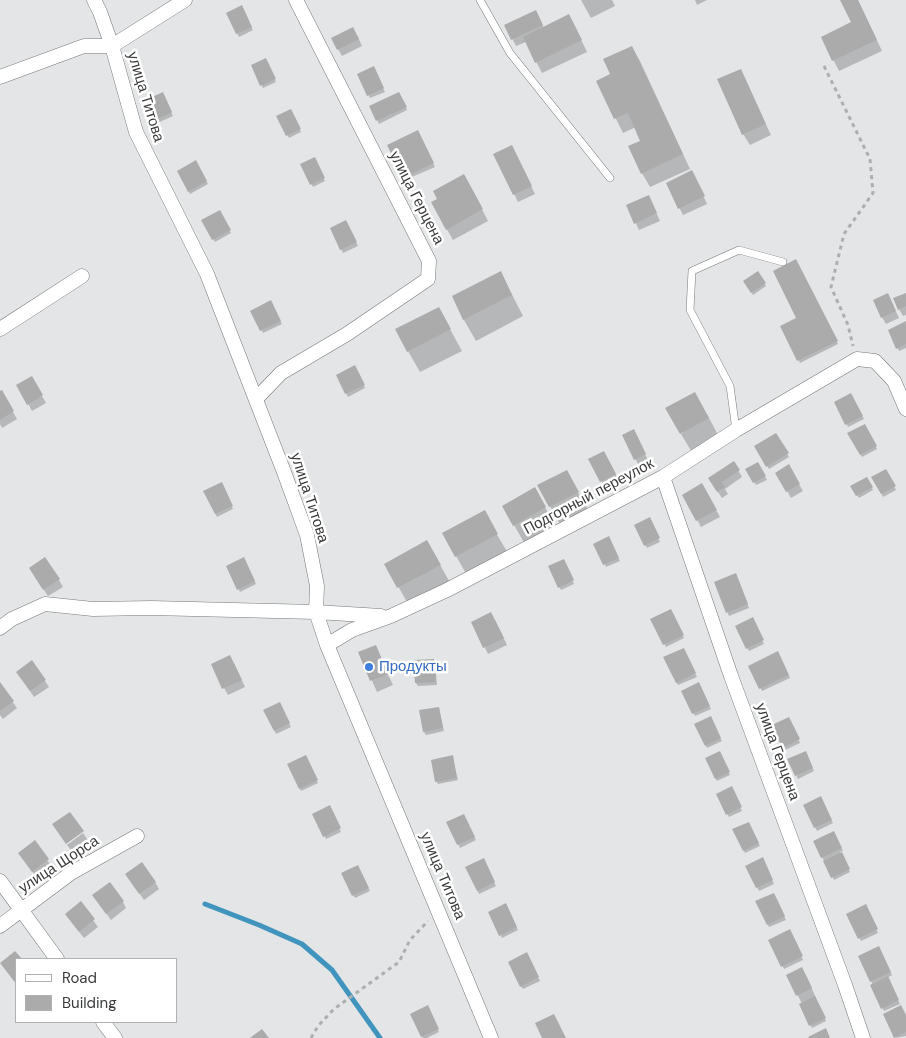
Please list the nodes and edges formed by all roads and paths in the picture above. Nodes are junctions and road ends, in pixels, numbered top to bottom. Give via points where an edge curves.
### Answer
1 (94, 0) edge
2 (185, 0) edge
3 (296, 0) edge
4 (480, 0) edge
5 (112, 46) junction
6 (824, 66) dead end
7 (0, 77) edge
8 (610, 178) dead end
9 (783, 262) dead end
10 (82, 276) dead end
11 (0, 329) edge
12 (857, 359) junction
13 (256, 399) junction
14 (906, 409) edge
15 (736, 430) junction
16 (663, 477) junction
17 (316, 612) junction
18 (391, 616) junction
19 (0, 628) edge
20 (327, 645) junction
21 (137, 836) dead end
22 (0, 881) edge
23 (21, 909) junction
24 (438, 909) junction
25 (0, 926) edge
26 (56, 958) edge
27 (104, 1023) edge
28 (115, 1038) edge
29 (311, 1038) edge
30 (491, 1038) edge
31 (863, 1038) edge

1 - 5 street, улица Титова
2 - 5 street
3 - 13 street, улица Герцена via 429,261 428,279 347,334 280,373
4 - 8 lane via 510,53
5 - 7 street via 84,46
5 - 13 street, улица Титова via 136,132 207,274
6 - 12 path via 870,158 873,193 844,234 831,286 848,325
9 - 15 lane via 739,250 692,271 690,310 730,386
10 - 11 street
12 - 14 street via 875,360 894,381
12 - 15 street, Подгорный переулок
13 - 17 street, улица Титова via 307,535 317,586
15 - 16 street, Подгорный переулок
16 - 18 street, Подгорный переулок
16 - 31 street, улица Герцена via 731,676
17 - 18 street
17 - 19 street via 93,608 45,604
17 - 20 street, улица Титова
18 - 20 street, Подгорный переулок via 352,630
20 - 24 street, улица Титова
21 - 23 street, улица Щорса via 71,873
22 - 23 street
23 - 25 street, улица Щорса
23 - 26 street
24 - 29 path via 410,940 399,962 334,1010
24 - 30 street, улица Титова
27 - 28 street

